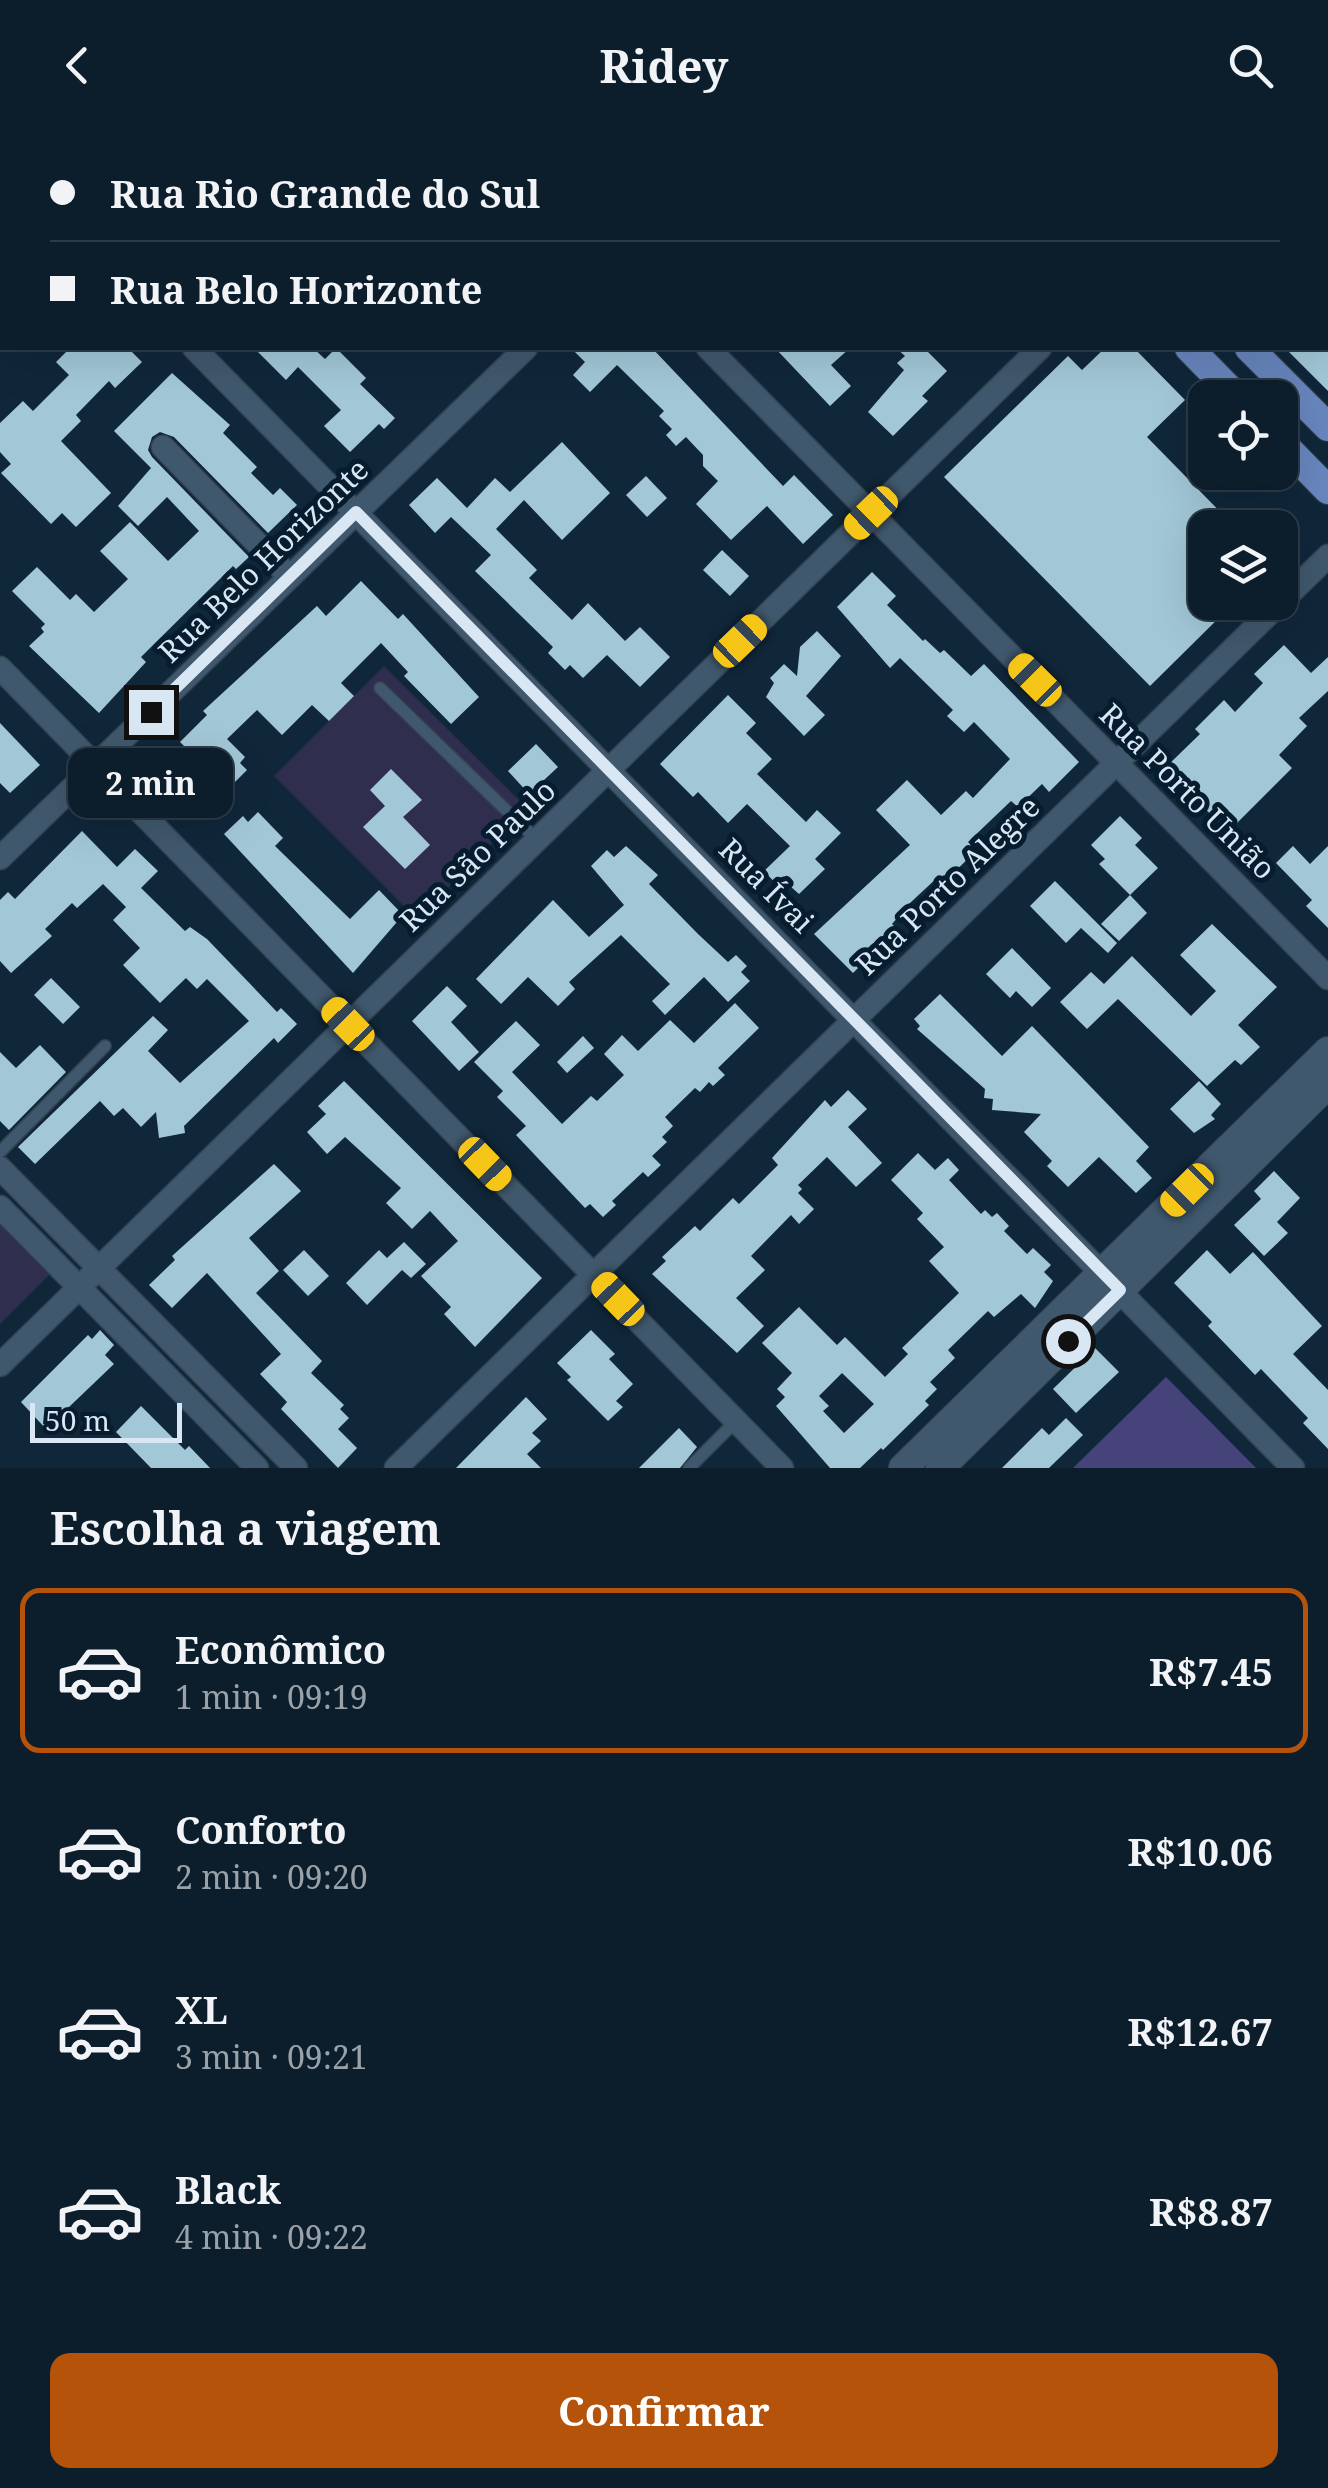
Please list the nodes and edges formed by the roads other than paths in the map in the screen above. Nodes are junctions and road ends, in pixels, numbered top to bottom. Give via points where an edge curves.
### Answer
1 (196, 350) edge
2 (524, 350) edge
3 (710, 350) edge
4 (1038, 350) edge
5 (1191, 350) edge
6 (1251, 350) edge
7 (1220, 380) edge
8 (1328, 427) edge
9 (164, 447) dead end
10 (1298, 459) edge
11 (1328, 490) edge
12 (356, 512) junction
13 (871, 513) junction
14 (1328, 556) edge
15 (290, 577) junction
16 (0, 668) edge
17 (380, 688) dead end
18 (1116, 763) junction
19 (96, 766) junction
20 (609, 770) junction
21 (536, 840) junction
22 (0, 858) edge
23 (1328, 978) edge
24 (855, 1019) junction
25 (348, 1024) junction
26 (106, 1046) dead end
27 (1328, 1051) edge
28 (1328, 1084) edge
29 (0, 1152) edge
30 (0, 1168) edge
31 (0, 1207) edge
32 (100, 1268) junction
33 (594, 1275) junction
34 (1111, 1282) junction
35 (80, 1288) junction
36 (0, 1364) edge
37 (736, 1421) junction
38 (257, 1468) edge
39 (296, 1468) edge
40 (396, 1468) edge
41 (689, 1468) edge
42 (782, 1468) edge
43 (903, 1468) edge
44 (940, 1468) edge
45 (1294, 1468) edge

1 - 12 street, Rua Ívai
2 - 12 street, Rua Belo Horizonte
3 - 13 street, Rua Porto União
4 - 13 street, Rua São Paulo
5 - 7 main road
6 - 8 main road
9 - 15 street
10 - 11 main road
12 - 15 street, Rua Belo Horizonte
12 - 20 street, Rua Ívai
13 - 18 street, Rua Porto União
13 - 20 street, Rua São Paulo
14 - 18 street, Rua Porto Alegre
15 - 19 street, Rua Belo Horizonte
16 - 19 street
17 - 21 lane
18 - 23 street, Rua Porto União
18 - 24 street, Rua Porto Alegre
19 - 22 street, Rua Belo Horizonte
19 - 25 street
20 - 21 street, Rua São Paulo
20 - 24 street, Rua Ívai
21 - 25 street, Rua São Paulo
24 - 33 street, Rua Porto Alegre
24 - 34 street, Rua Ívai
25 - 32 street, Rua São Paulo
25 - 33 street
26 - 29 lane
27 - 34 street
28 - 34 street
30 - 32 street
31 - 35 street
32 - 35 street, Rua São Paulo
32 - 39 street
33 - 37 street
33 - 40 street, Rua Porto Alegre
34 - 43 street
34 - 44 street
34 - 45 street, Rua Ívai
35 - 36 street, Rua São Paulo
35 - 38 street
37 - 41 lane
37 - 42 street

